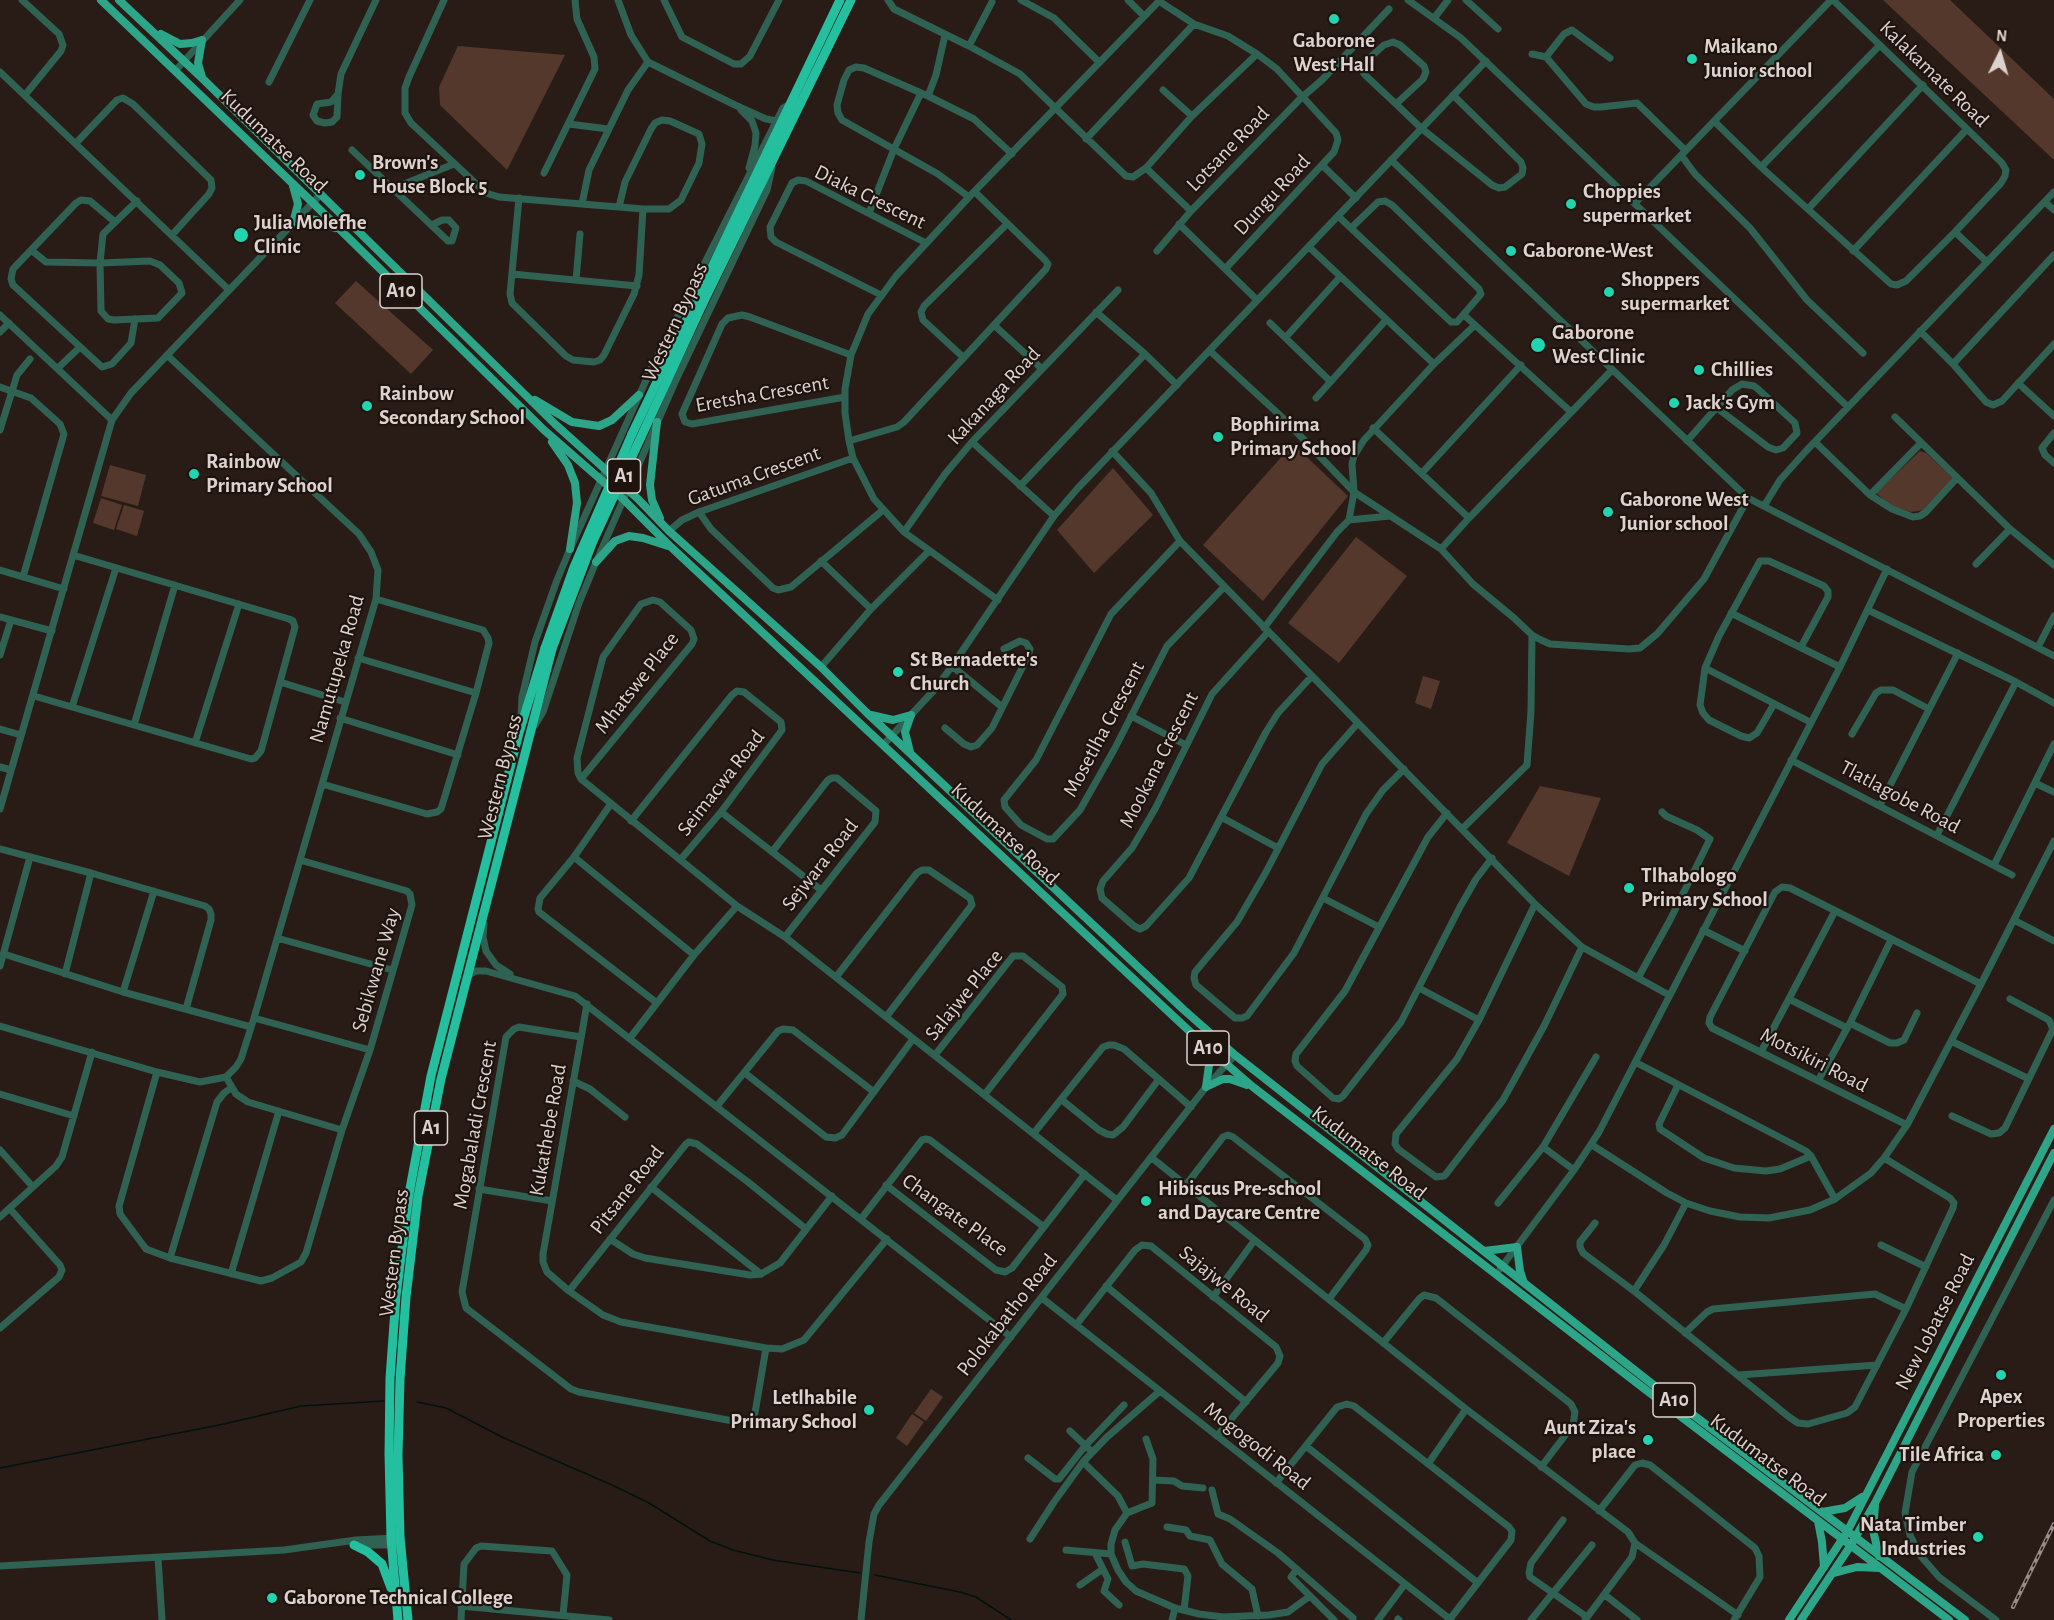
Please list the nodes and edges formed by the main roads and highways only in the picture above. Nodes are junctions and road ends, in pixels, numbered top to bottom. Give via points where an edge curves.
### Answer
1 (101, 0) edge
2 (119, 0) edge
3 (840, 0) edge
4 (851, 0) edge
5 (152, 29) junction
6 (203, 79) junction
7 (291, 182) junction
8 (345, 234) junction
9 (522, 392) junction
10 (639, 395) road end
11 (657, 422) road end
12 (544, 430) junction
13 (662, 524) junction
14 (671, 547) junction
15 (570, 549) road end
16 (596, 562) road end
17 (548, 648) junction
18 (866, 712) junction
19 (524, 735) junction
20 (912, 755) junction
21 (1201, 1042) junction
22 (1253, 1087) junction
23 (2054, 1129) edge
24 (2054, 1153) edge
25 (1484, 1251) junction
26 (1523, 1280) junction
27 (1868, 1491) junction
28 (1875, 1503) junction
29 (1822, 1512) junction
30 (1818, 1521) junction
31 (1844, 1536) junction
32 (396, 1541) junction
33 (1853, 1542) junction
34 (354, 1545) road end
35 (1879, 1557) junction
36 (1824, 1567) junction
37 (1879, 1568) junction
38 (1834, 1573) junction
39 (397, 1620) edge
40 (408, 1620) edge
41 (1789, 1620) edge
42 (1801, 1620) edge
43 (1949, 1620) edge
44 (1965, 1620) edge

1 - 7 main road, Kudumatse Road / A10
2 - 5 main road, Kudumatse Road / A10
3 - 17 highway, Western Bypass / A1, bridge via 632,434 574,567
4 - 17 highway, Western Bypass / A1, bridge via 702,305
5 - 6 main road, Kudumatse Road / A10
5 - 6 main road via 180,44 202,40 198,63
6 - 9 main road, Kudumatse Road / A10
7 - 8 main road, Kudumatse Road / A10
7 - 8 main road via 298,204 293,223 316,220
8 - 12 main road, Kudumatse Road / A10
9 - 10 main road via 572,422 599,426 612,420
9 - 13 main road, Kudumatse Road / A10
11 - 13 main road via 650,485
12 - 14 main road, Kudumatse Road / A10
12 - 15 main road via 568,465 575,483 577,503
13 - 18 main road, Kudumatse Road / A10
14 - 16 main road via 629,536 615,541
14 - 21 main road, Kudumatse Road / A10
17 - 19 highway, Western Bypass / A1
18 - 20 main road, Kudumatse Road / A10
18 - 20 main road via 883,719 911,715 905,732
19 - 32 highway, Western Bypass / A1 via 486,910 430,1134 412,1244 399,1379
19 - 32 highway, Western Bypass / A1 via 431,1076 409,1194 390,1378 389,1454
20 - 25 main road, Kudumatse Road / A10 via 1235,1055
21 - 22 main road, Kudumatse Road / A10
21 - 22 main road via 1209,1065 1206,1087 1230,1079
22 - 30 main road, Kudumatse Road / A10
23 - 27 main road, New Lobatse Road
24 - 28 main road
25 - 26 main road, Kudumatse Road / A10
25 - 26 main road via 1517,1247
26 - 29 main road, Kudumatse Road / A10
27 - 29 main road via 1845,1508
27 - 31 main road, New Lobatse Road
28 - 33 main road
28 - 35 main road via 1873,1530
29 - 31 main road, Kudumatse Road / A10
30 - 31 main road, Kudumatse Road / A10
30 - 36 main road
31 - 33 main road, Kudumatse Road / A10
31 - 36 main road, New Lobatse Road
32 - 39 highway, Western Bypass / A1
32 - 40 highway, Western Bypass / A1
33 - 35 main road, Kudumatse Road / A10
33 - 37 main road, Kudumatse Road / A10
33 - 38 main road
34 - 39 highway via 382,1564
35 - 44 main road, Kudumatse Road / A10
36 - 41 main road, New Lobatse Road
37 - 38 main road via 1857,1567
37 - 43 main road, Kudumatse Road / A10
38 - 42 main road

